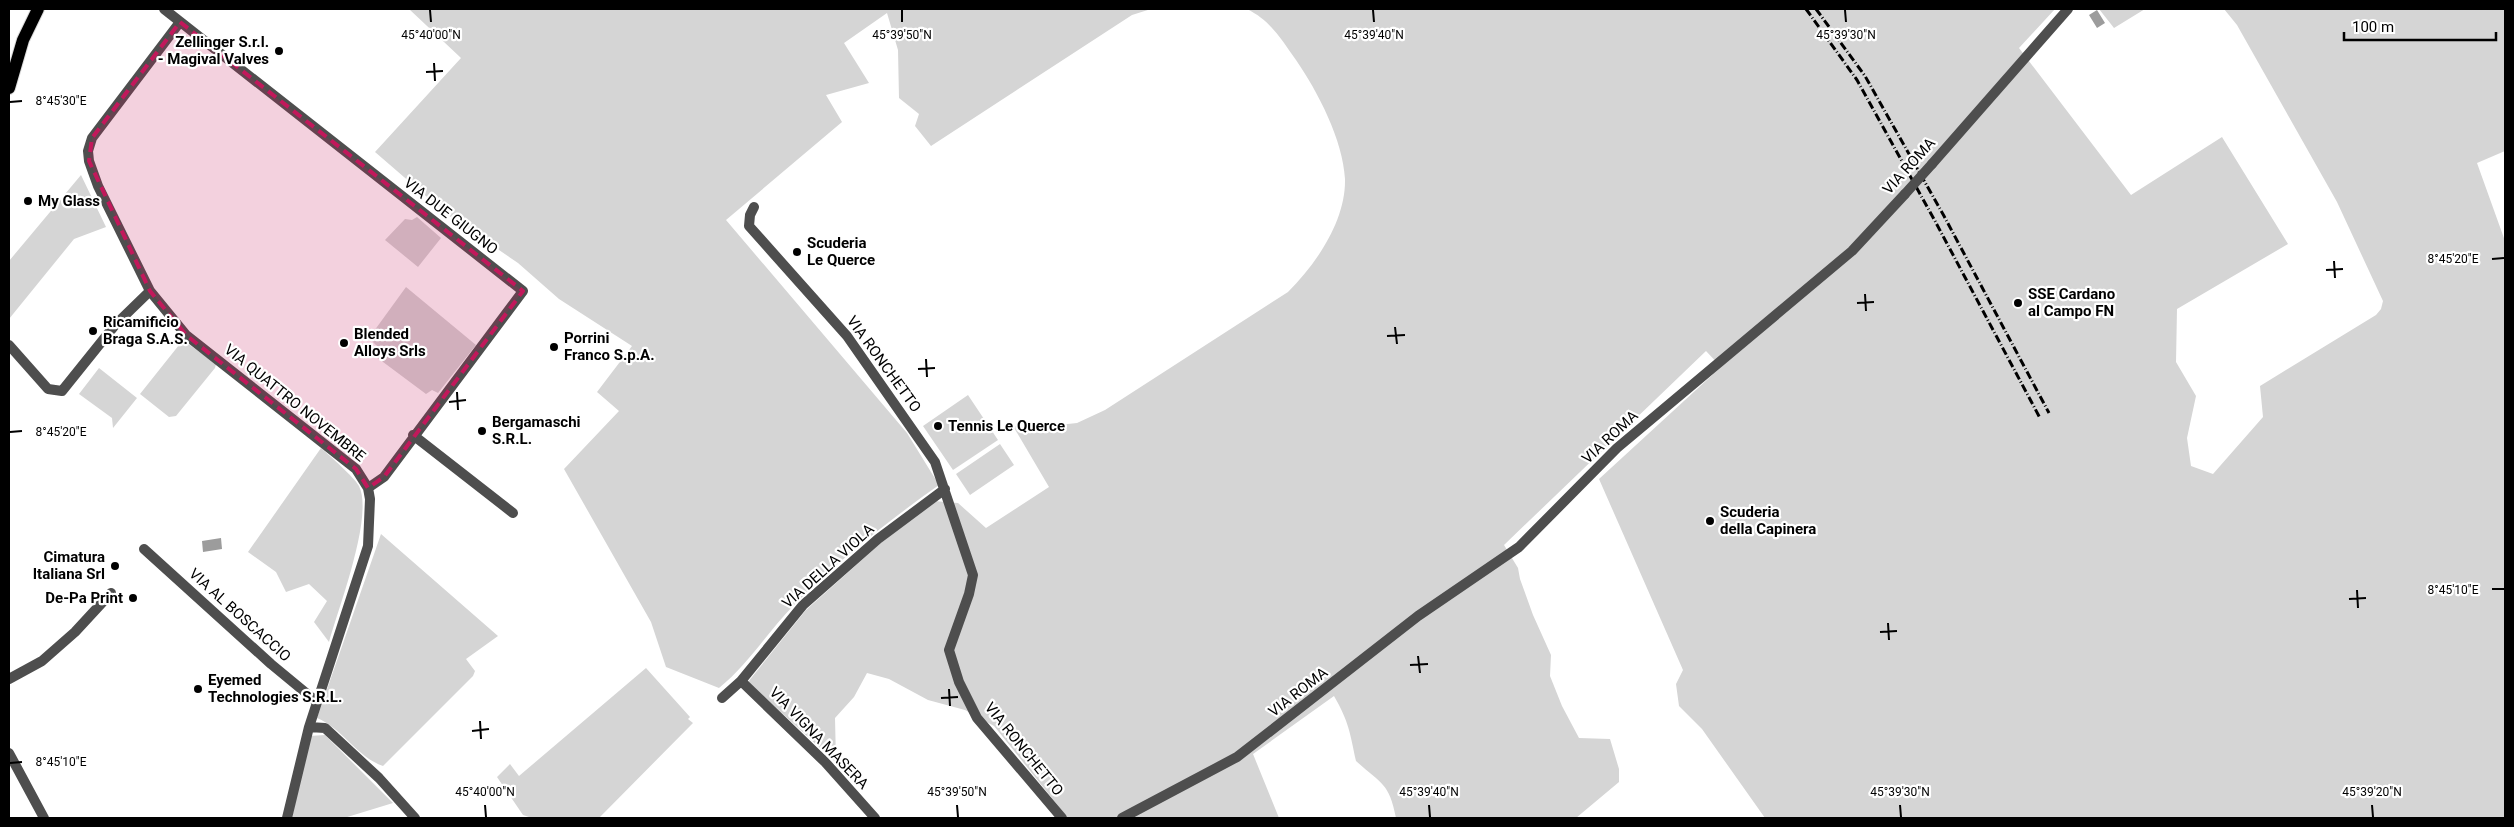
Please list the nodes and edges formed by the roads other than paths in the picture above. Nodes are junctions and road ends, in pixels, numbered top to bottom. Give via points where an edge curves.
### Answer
1 (38, 9) edge
2 (164, 9) edge
3 (2066, 10) edge
4 (180, 22) junction
5 (9, 88) edge
6 (754, 207) dead end
7 (150, 291) junction
8 (9, 345) edge
9 (413, 435) junction
10 (368, 488) junction
11 (945, 489) junction
12 (513, 513) dead end
13 (144, 548) dead end
14 (112, 593) dead end
15 (9, 679) edge
16 (741, 681) junction
17 (722, 698) dead end
18 (317, 702) junction
19 (309, 727) junction
20 (9, 753) edge
21 (44, 818) edge
22 (287, 818) edge
23 (415, 818) edge
24 (875, 818) edge
25 (1062, 818) edge
26 (1122, 818) edge

1 - 5 main road via 23,40
2 - 4 street, VIA DUE GIUGNO
3 - 26 street, VIA ROMA, bridge via 1852,251 1618,448 1519,547 1418,616 1237,757
4 - 7 street, VIA QUATTRO NOVEMBRE via 116,104 92,138 88,151 98,186
4 - 9 street, VIA DUE GIUGNO via 523,291
6 - 11 street, VIA RONCHETTO via 750,226 847,336 934,462
7 - 8 street via 115,325 62,391 48,389
7 - 10 street, VIA QUATTRO NOVEMBRE via 186,335 356,469
9 - 10 street, VIA DUE GIUGNO via 384,476
9 - 12 street
10 - 18 street, VIA QUATTRO NOVEMBRE via 371,513 368,546
11 - 16 street, VIA DELLA VIOLA via 878,540 803,606
11 - 25 street, VIA RONCHETTO via 973,574 949,650 959,682 976,718
13 - 18 street, VIA AL BOSCACCIO
14 - 15 street via 42,661
16 - 17 street, VIA DELLA VIOLA
16 - 24 street, VIA VIGNA MASERA via 825,762
18 - 19 street, VIA QUATTRO NOVEMBRE
19 - 22 street, VIA QUATTRO NOVEMBRE
19 - 23 street via 325,728 379,778
20 - 21 street

